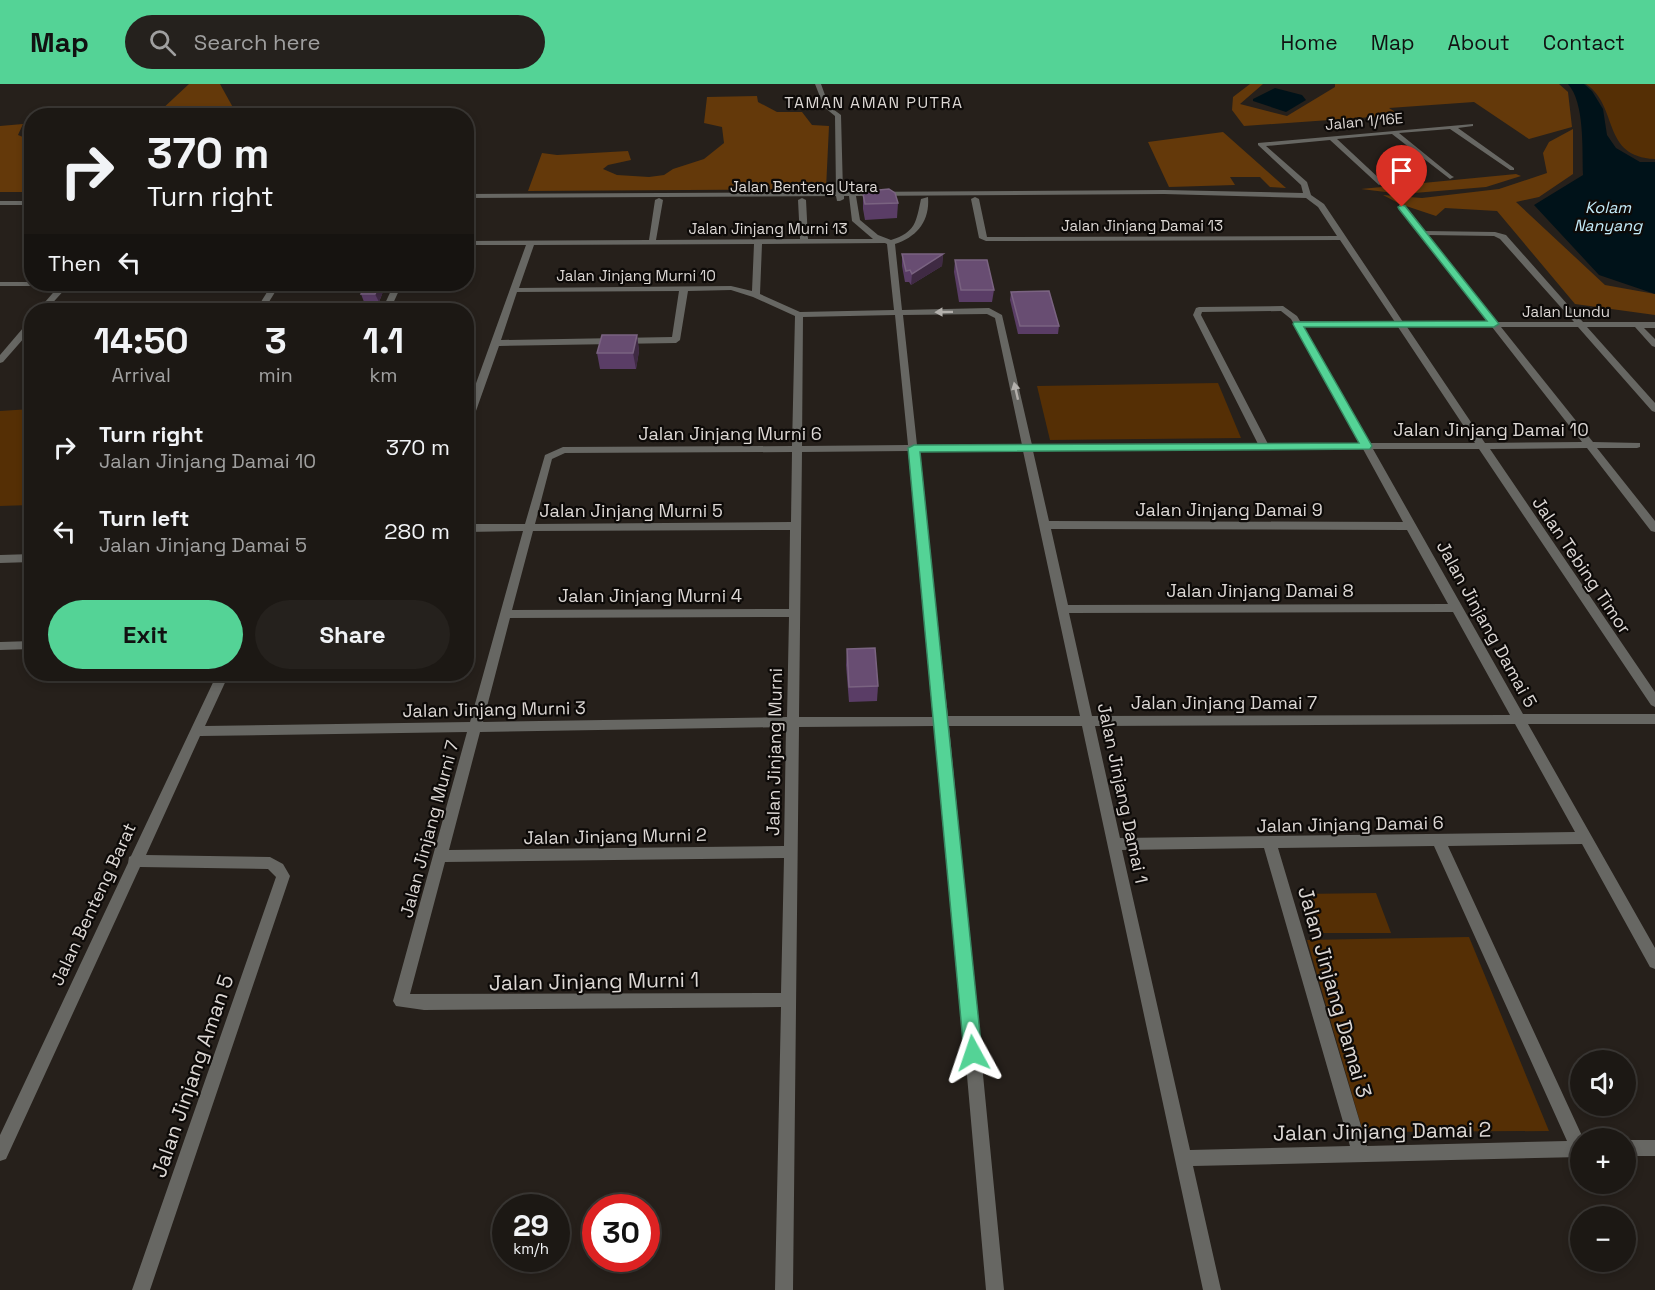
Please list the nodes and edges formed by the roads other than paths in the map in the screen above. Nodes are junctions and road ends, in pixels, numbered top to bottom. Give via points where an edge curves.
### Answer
1 (818, 84) edge
2 (1472, 125) dead end
3 (1452, 127) junction
4 (1393, 132) junction
5 (1332, 138) junction
6 (1260, 144) joint
7 (1512, 169) dead end
8 (1450, 177) dead end
9 (1379, 183) dead end
10 (1286, 194) junction
11 (474, 196) edge
12 (852, 196) junction
13 (1308, 196) junction
14 (839, 197) junction
15 (0, 198) edge
16 (24, 198) edge
17 (519, 198) junction
18 (925, 199) junction
19 (975, 199) junction
20 (659, 200) junction
21 (802, 200) junction
22 (474, 201) edge
23 (0, 203) edge
24 (24, 203) edge
25 (1402, 207) dead end
26 (1423, 233) junction
27 (1342, 238) junction
28 (804, 241) junction
29 (652, 242) junction
30 (758, 242) junction
31 (888, 242) junction
32 (474, 243) edge
33 (531, 243) junction
34 (0, 284) edge
35 (24, 284) edge
36 (684, 288) junction
37 (514, 290) junction
38 (60, 291) edge
39 (756, 295) junction
40 (48, 303) edge
41 (899, 313) junction
42 (799, 315) junction
43 (1298, 324) junction
44 (1400, 324) junction
45 (1494, 324) junction
46 (1580, 324) junction
47 (1637, 325) junction
48 (1655, 325) edge
49 (24, 332) edge
50 (495, 343) junction
51 (1655, 344) edge
52 (0, 360) edge
53 (474, 402) edge
54 (1655, 409) edge
55 (1637, 445) dead end
56 (1366, 446) junction
57 (1482, 446) junction
58 (1590, 446) junction
59 (1265, 447) junction
60 (914, 448) junction
61 (1030, 448) junction
62 (797, 449) junction
63 (548, 457) joint
64 (1047, 525) junction
65 (795, 526) junction
66 (1411, 526) junction
67 (529, 527) junction
68 (474, 528) edge
69 (1655, 528) edge
70 (24, 558) edge
71 (0, 559) edge
72 (1456, 608) junction
73 (1064, 609) junction
74 (794, 613) junction
75 (506, 614) junction
76 (24, 645) edge
77 (0, 646) edge
78 (215, 681) edge
79 (1655, 702) edge
80 (1519, 719) junction
81 (1655, 719) edge
82 (942, 721) junction
83 (1089, 721) junction
84 (792, 722) junction
85 (475, 727) junction
86 (196, 731) junction
87 (1586, 838) junction
88 (1439, 841) junction
89 (1269, 842) junction
90 (1115, 844) junction
91 (790, 852) junction
92 (440, 856) junction
93 (134, 861) junction
94 (1655, 962) edge
95 (788, 1000) junction
96 (401, 1001) joint
97 (1570, 1128) edge
98 (1655, 1148) edge
99 (1570, 1149) edge
100 (1636, 1149) edge
101 (0, 1153) edge
102 (1360, 1154) junction
103 (1183, 1158) junction
104 (141, 1290) edge
105 (784, 1290) edge
106 (995, 1290) edge
107 (1212, 1290) edge

1 - 14 street via 826,108 838,115
2 - 3 street, Jalan 1/16E
3 - 4 street, Jalan 1/16E
3 - 7 street
4 - 5 street, Jalan 1/16E
4 - 8 street
5 - 6 street, Jalan 1/16E
5 - 9 street
6 - 13 street, Jalan Tebing Timor via 1304,184
10 - 12 street, Jalan Benteng Utara
10 - 13 street, Jalan Benteng Utara
10 - 19 street, Jalan Benteng Utara via 1264,198
11 - 17 street, Jalan Benteng Utara
12 - 14 street, Jalan Benteng Utara
12 - 18 street, Jalan Benteng Utara
12 - 31 street via 856,222
13 - 27 street, Jalan Tebing Timor via 1321,206
14 - 17 street, Jalan Benteng Utara
14 - 21 street, Jalan Benteng Utara
15 - 16 street
17 - 20 street, Jalan Benteng Utara
17 - 22 street, Jalan Benteng Utara
18 - 19 street, Jalan Benteng Utara
18 - 31 street via 920,224 913,233
19 - 27 street, Jalan Jinjang Damai 13 via 986,239
20 - 21 street, Jalan Benteng Utara
20 - 29 street
21 - 28 street
23 - 24 street
25 - 26 street
26 - 45 street
26 - 46 street via 1503,237
27 - 44 street, Jalan Tebing Timor
28 - 30 street, Jalan Jinjang Murni 13
28 - 31 street, Jalan Jinjang Murni 13
29 - 30 street, Jalan Jinjang Murni 13
29 - 33 street, Jalan Jinjang Murni 13
30 - 39 street
31 - 41 street
32 - 33 street, Jalan Jinjang Murni 13
33 - 37 street
34 - 35 street
36 - 37 street, Jalan Jinjang Murni 10
36 - 39 street, Jalan Jinjang Murni 10 via 731,288
36 - 50 street via 676,340
37 - 50 street
38 - 40 street
39 - 42 street
41 - 42 street
41 - 60 street
61 -> 41 street, Jalan Jinjang Damai 1 via 999,317 989,311
42 - 62 street, Jalan Jinjang Murni
43 - 44 street, Jalan Lundu
43 - 56 street, Jalan Jinjang Damai 5
43 - 59 street, Jalan Jinjang Damai 5 via 1283,308 1198,310 1197,315
44 - 45 street, Jalan Lundu
44 - 57 street, Jalan Tebing Timor
45 - 46 street, Jalan Lundu
45 - 58 street
46 - 47 street, Jalan Lundu
46 - 54 street
47 - 48 street, Jalan Lundu
47 - 51 street
49 - 52 street
50 - 53 street
55 - 58 street, Jalan Jinjang Damai 10
56 - 57 street, Jalan Jinjang Damai 10
56 - 59 street, Jalan Jinjang Damai 10
56 - 66 street, Jalan Jinjang Damai 5
57 - 58 street, Jalan Jinjang Damai 10
57 - 79 street, Jalan Tebing Timor
58 - 69 street
59 - 61 street, Jalan Jinjang Damai 10
60 - 61 street, Jalan Jinjang Damai 10
60 - 62 street, Jalan Jinjang Murni 6
60 - 82 street
61 - 64 street, Jalan Jinjang Damai 1
62 - 63 street, Jalan Jinjang Murni 6 via 563,450
62 - 65 street, Jalan Jinjang Murni
63 - 67 street, Jalan Jinjang Murni 7
64 - 66 street, Jalan Jinjang Damai 9
64 - 73 street, Jalan Jinjang Damai 1
65 - 67 street, Jalan Jinjang Murni 5
65 - 74 street, Jalan Jinjang Murni
66 - 72 street, Jalan Jinjang Damai 5
67 - 68 street, Jalan Jinjang Murni 5
67 - 75 street, Jalan Jinjang Murni 7
70 - 71 street
72 - 73 street, Jalan Jinjang Damai 8
72 - 80 street, Jalan Jinjang Damai 5
73 - 83 street, Jalan Jinjang Damai 1
74 - 75 street, Jalan Jinjang Murni 4
74 - 84 street, Jalan Jinjang Murni
75 - 85 street, Jalan Jinjang Murni 7
76 - 77 street
78 - 86 street, Jalan Benteng Barat
80 - 81 street, Jalan Jinjang Damai 7
80 - 83 street, Jalan Jinjang Damai 7
80 - 87 street, Jalan Jinjang Damai 5
82 - 83 street, Jalan Jinjang Damai 7
82 - 84 street, Jalan Jinjang Damai 7
82 - 106 street
83 - 90 street, Jalan Jinjang Damai 1
84 - 85 street, Jalan Jinjang Murni 3
84 - 91 street, Jalan Jinjang Murni
85 - 86 street, Jalan Jinjang Murni 3
85 - 92 street, Jalan Jinjang Murni 7
86 - 93 street, Jalan Benteng Barat
87 - 88 street, Jalan Jinjang Damai 6
87 - 94 street, Jalan Jinjang Damai 5
88 - 89 street, Jalan Jinjang Damai 6
88 - 97 street
89 - 90 street, Jalan Jinjang Damai 6
89 - 102 street, Jalan Jinjang Damai 3
90 - 103 street, Jalan Jinjang Damai 1
91 - 92 street, Jalan Jinjang Murni 2
91 - 95 street, Jalan Jinjang Murni
92 - 96 street, Jalan Jinjang Murni 7
93 - 101 street, Jalan Benteng Barat
93 - 104 street, Jalan Jinjang Aman 5 via 270,863 283,876
95 - 96 street, Jalan Jinjang Murni 1
95 - 105 street, Jalan Jinjang Murni
98 - 100 street
99 - 102 street, Jalan Jinjang Damai 2
102 - 103 street, Jalan Jinjang Damai 2
103 - 107 street, Jalan Jinjang Damai 1

